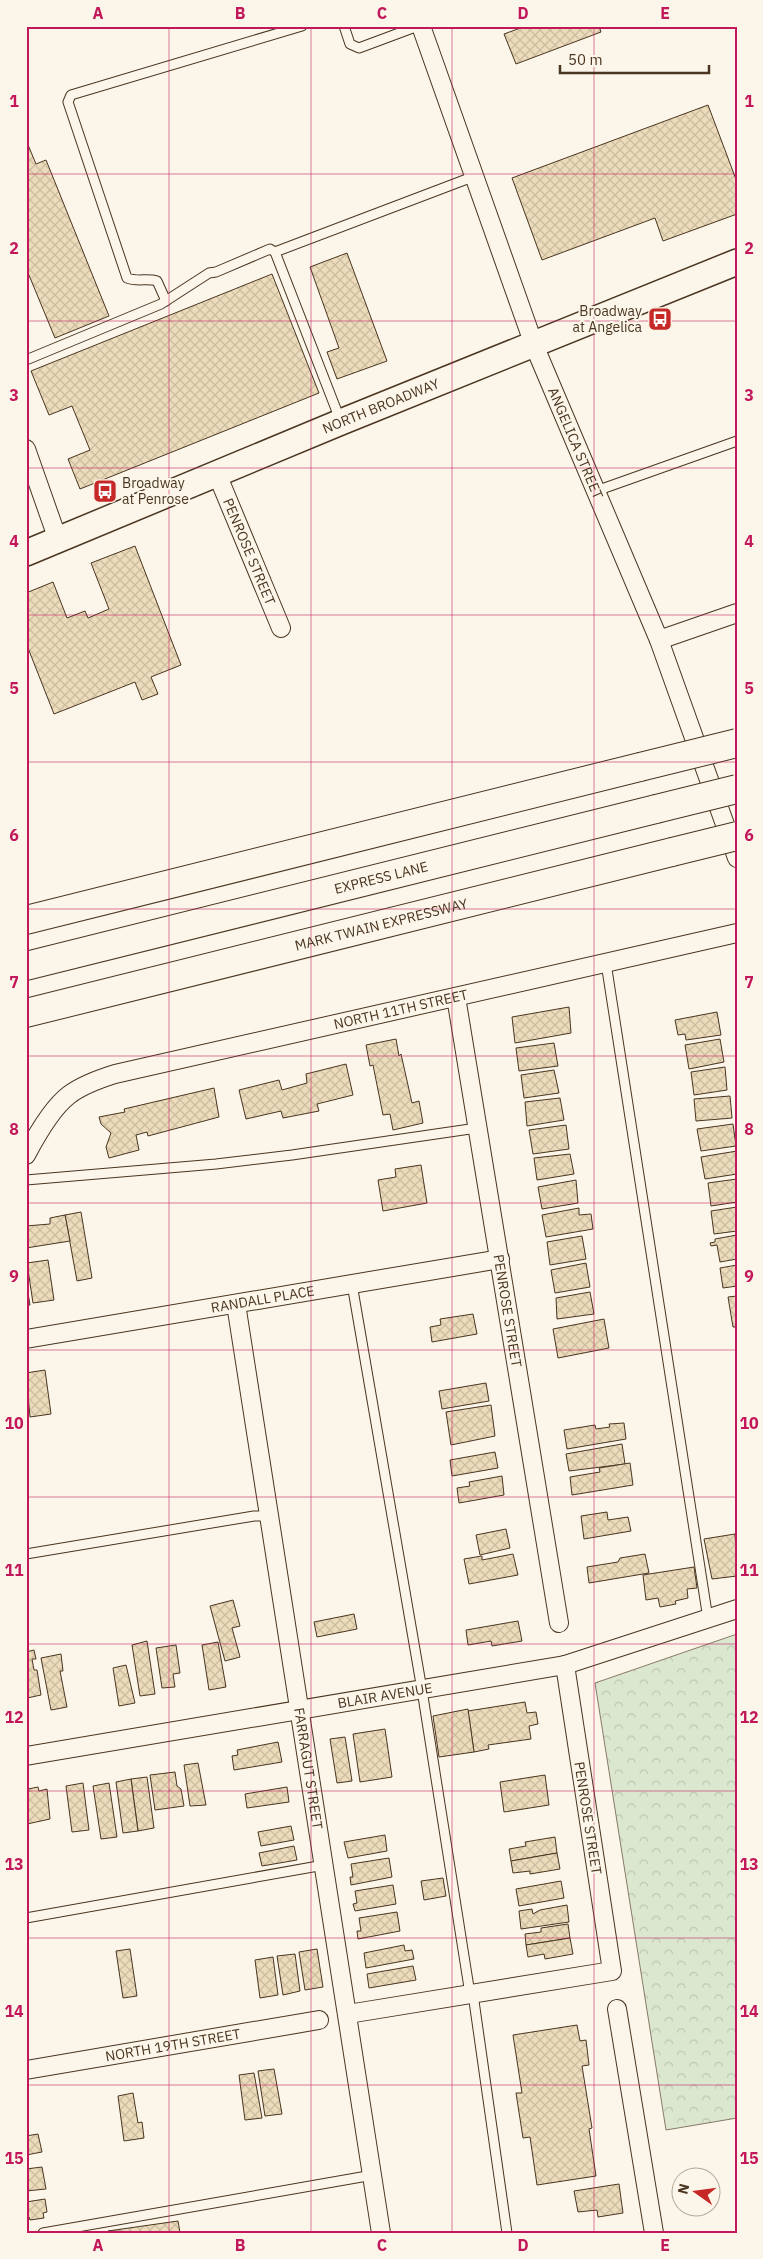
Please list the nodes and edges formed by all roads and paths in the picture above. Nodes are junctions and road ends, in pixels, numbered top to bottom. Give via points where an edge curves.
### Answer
1 (302, 26) edge
2 (344, 26) edge
3 (418, 26) edge
4 (421, 26) edge
5 (475, 176) junction
6 (275, 252) junction
7 (737, 262) edge
8 (166, 301) junction
9 (534, 345) junction
10 (27, 357) edge
11 (341, 422) junction
12 (737, 440) edge
13 (26, 449) edge
14 (217, 474) junction
15 (596, 491) junction
16 (58, 540) junction
17 (26, 553) edge
18 (737, 613) edge
19 (281, 628) dead end
20 (659, 640) junction
21 (737, 743) edge
22 (737, 789) edge
23 (737, 836) edge
24 (737, 858) edge
25 (26, 920) edge
26 (737, 933) edge
27 (606, 963) junction
28 (26, 966) edge
29 (456, 997) junction
30 (26, 1013) edge
31 (477, 1128) junction
32 (26, 1155) edge
33 (26, 1180) edge
34 (500, 1259) junction
35 (352, 1284) junction
36 (236, 1304) junction
37 (26, 1339) edge
38 (270, 1516) junction
39 (26, 1554) edge
40 (737, 1608) edge
41 (708, 1619) junction
42 (559, 1623) dead end
43 (565, 1665) junction
44 (422, 1690) junction
45 (300, 1710) junction
46 (26, 1756) edge
47 (324, 1865) junction
48 (26, 1918) edge
49 (471, 1994) junction
50 (617, 2008) dead end
51 (348, 2014) junction
52 (319, 2020) dead end
53 (26, 2070) edge
54 (373, 2175) junction
55 (43, 2233) edge
56 (381, 2233) edge
57 (507, 2233) edge
58 (654, 2233) edge

1 - 8 lane via 71,95 68,102 127,278 157,281
2 - 3 lane via 350,44 359,48
4 - 5 street, ANGELICA STREET
5 - 6 lane
5 - 9 street, ANGELICA STREET
6 - 8 lane via 270,249 209,273
6 - 11 lane
7 - 9 main road, NORTH BROADWAY
8 - 10 lane
9 - 11 main road, NORTH BROADWAY
9 - 15 street, ANGELICA STREET
11 - 14 main road, NORTH BROADWAY
12 - 15 lane
13 - 16 street
14 - 16 main road, NORTH BROADWAY
14 - 19 street, PENROSE STREET
15 - 20 street, ANGELICA STREET
16 - 17 main road, NORTH BROADWAY
18 - 20 street
20 - 24 street, ANGELICA STREET
21 - 25 highway, bridge
22 - 28 highway, EXPRESS LANE, bridge
23 - 30 highway, MARK TWAIN EXPRESSWAY, bridge
26 - 27 street, NORTH 11TH STREET
27 - 29 street, NORTH 11TH STREET
27 - 41 lane
29 - 31 street, PENROSE STREET
29 - 32 street, NORTH 11TH STREET via 115,1074 92,1082 68,1096 36,1135
31 - 33 lane via 254,1160
31 - 34 street, PENROSE STREET
34 - 35 street, RANDALL PLACE
34 - 42 street, PENROSE STREET
35 - 36 street, RANDALL PLACE
35 - 44 lane
36 - 37 street, RANDALL PLACE
36 - 38 street, FARRAGUT STREET
38 - 39 lane
38 - 45 street, FARRAGUT STREET
40 - 41 street, BLAIR AVENUE
41 - 43 street, BLAIR AVENUE
43 - 44 street, BLAIR AVENUE
43 - 49 street, PENROSE STREET via 612,1971
44 - 45 street, BLAIR AVENUE
44 - 49 lane
45 - 46 street, BLAIR AVENUE
45 - 47 street, FARRAGUT STREET
47 - 48 lane
47 - 51 street, FARRAGUT STREET
49 - 51 street
49 - 57 lane
50 - 58 street
51 - 54 street, FARRAGUT STREET
52 - 53 street, NORTH 19TH STREET
54 - 55 lane
54 - 56 street, FARRAGUT STREET

